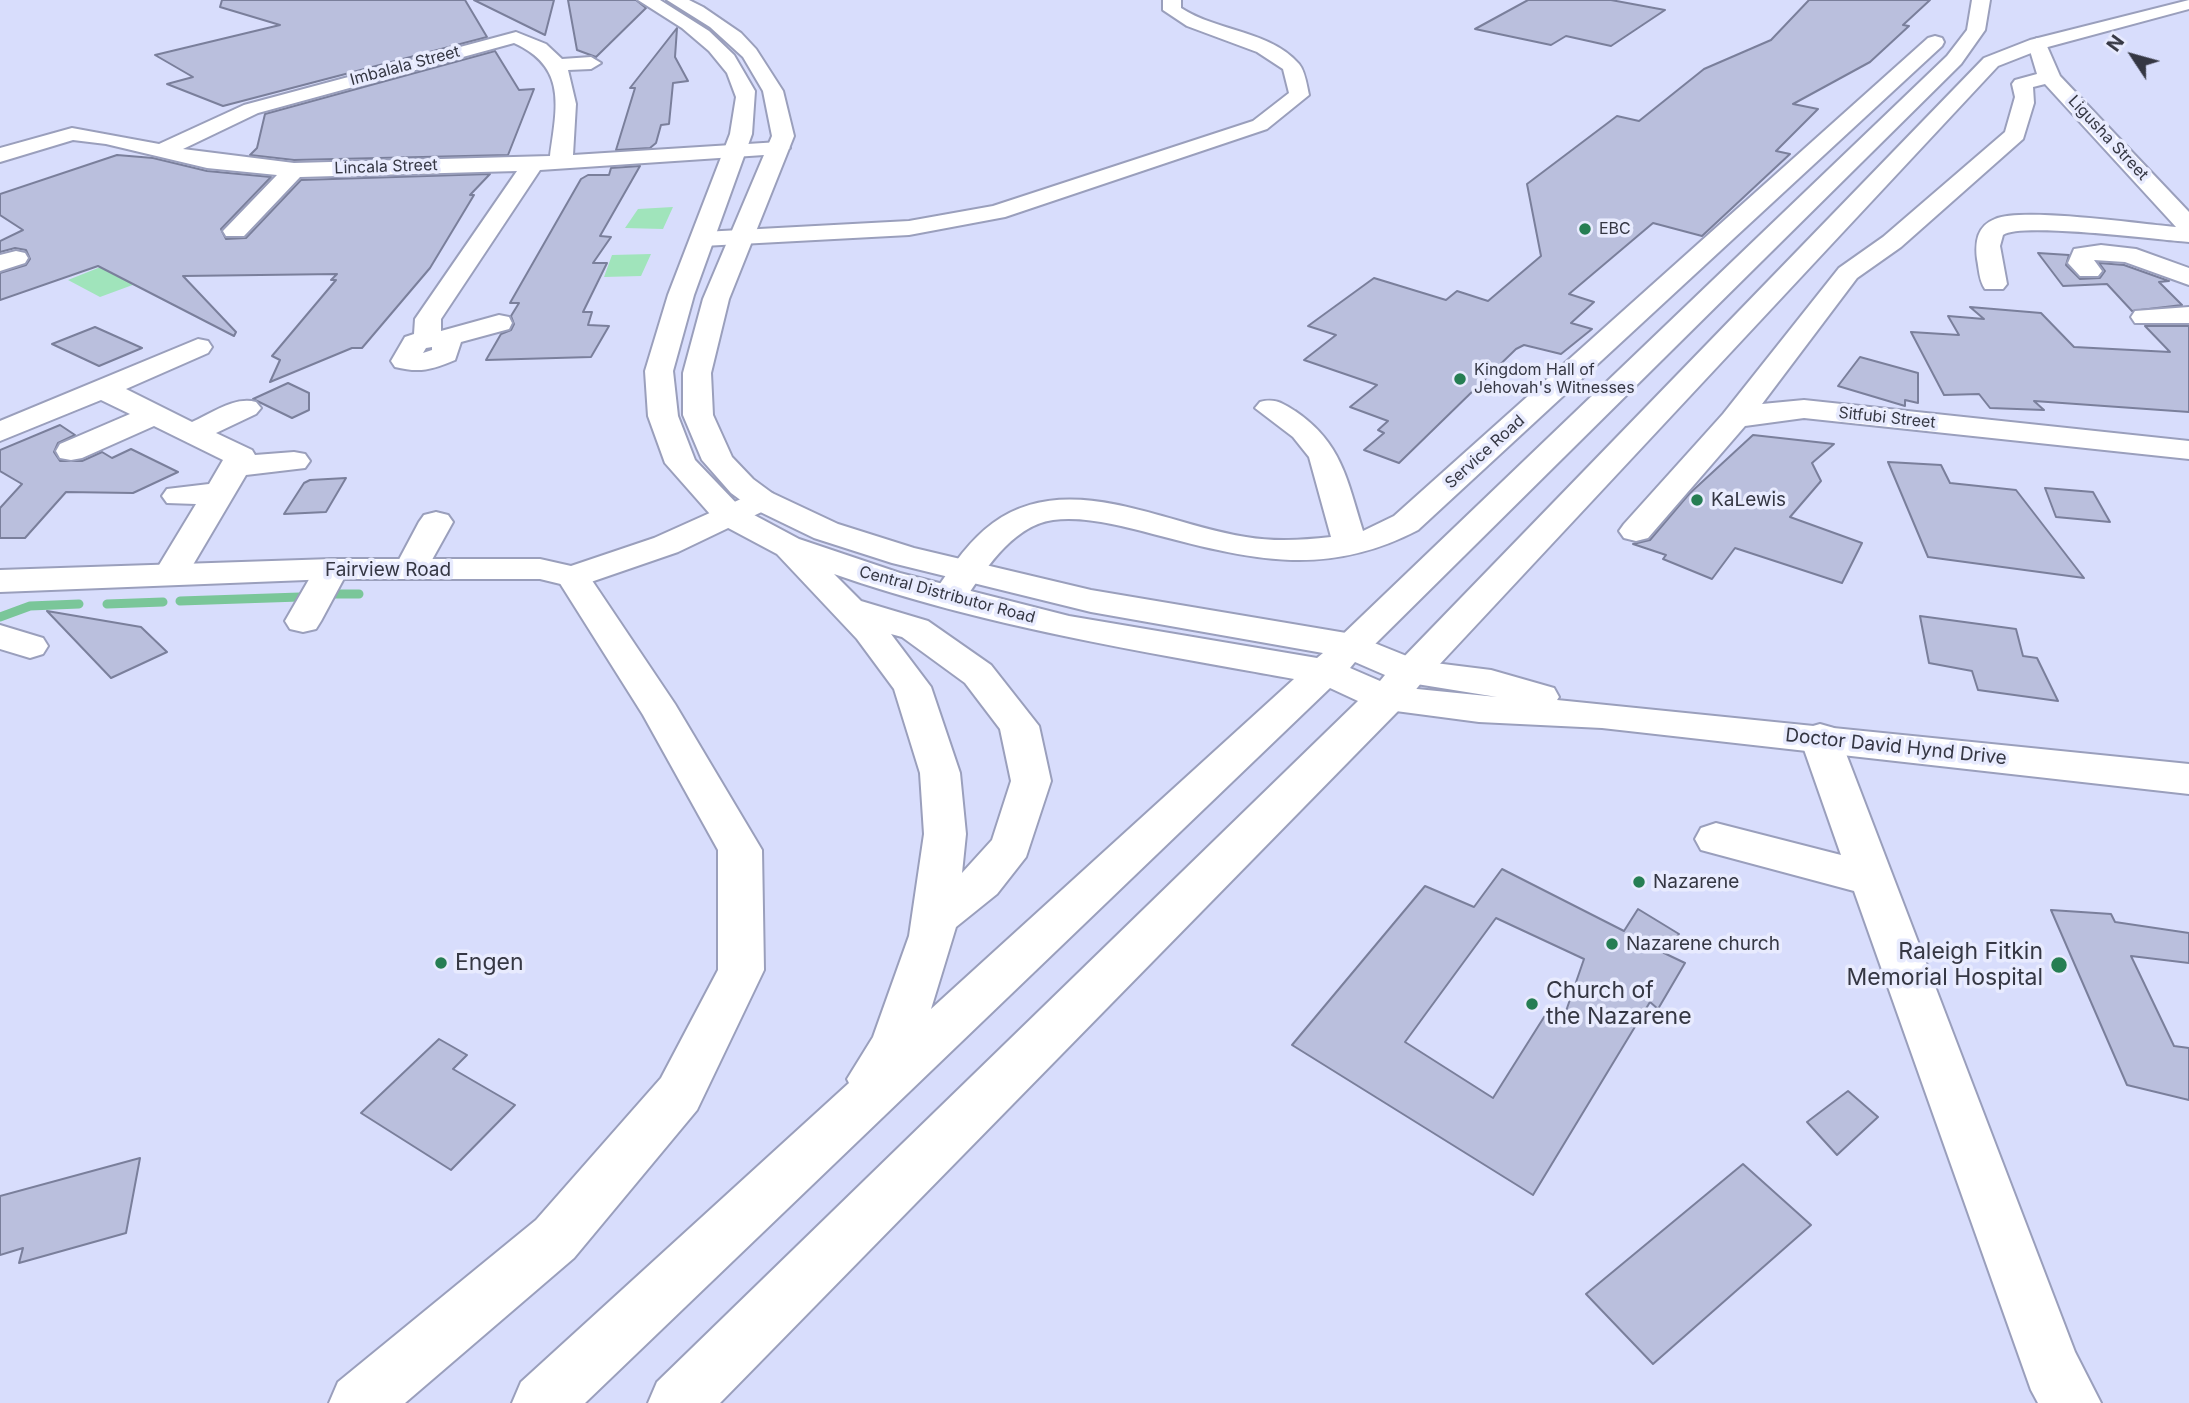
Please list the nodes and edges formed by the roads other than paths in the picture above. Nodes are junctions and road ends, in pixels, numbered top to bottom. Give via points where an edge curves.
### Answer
1 (647, 0) edge
2 (676, 0) edge
3 (1172, 0) edge
4 (2189, 4) edge
5 (1986, 7) edge
6 (2028, 36) junction
7 (1935, 41) dead end
8 (584, 60) dead end
9 (553, 62) junction
10 (2049, 76) junction
11 (611, 137) dead end
12 (779, 148) junction
13 (736, 150) junction
14 (159, 152) junction
15 (0, 155) edge
16 (587, 159) junction
17 (561, 160) junction
18 (533, 164) junction
19 (294, 170) junction
20 (512, 195) junction
21 (485, 198) dead end
22 (2189, 226) edge
23 (235, 231) dead end
24 (2189, 235) edge
25 (703, 239) junction
26 (742, 239) junction
27 (2089, 271) dead end
28 (2189, 277) edge
29 (1994, 284) dead end
30 (2189, 315) edge
31 (2144, 317) dead end
32 (499, 323) dead end
33 (198, 347) dead end
34 (102, 389) junction
35 (30, 394) dead end
36 (235, 405) dead end
37 (59, 407) junction
38 (1270, 408) dead end
39 (1734, 420) junction
40 (0, 432) edge
41 (179, 433) junction
42 (2189, 450) edge
43 (71, 451) dead end
44 (294, 461) dead end
45 (227, 469) junction
46 (178, 496) dead end
47 (761, 500) junction
48 (729, 515) junction
49 (436, 522) dead end
50 (1636, 531) dead end
51 (1350, 544) junction
52 (787, 546) junction
53 (332, 569) junction
54 (411, 569) junction
55 (170, 575) junction
56 (573, 576) junction
57 (3, 583) edge
58 (959, 584) junction
59 (847, 608) junction
60 (303, 621) dead end
61 (1339, 659) junction
62 (1399, 686) junction
63 (1820, 738) junction
64 (2189, 779) edge
65 (1716, 839) dead end
66 (1871, 879) junction
67 (935, 918) junction
68 (852, 1113) junction
69 (359, 1403) edge
70 (542, 1403) edge
71 (678, 1403) edge
72 (2071, 1403) edge

1 - 13 main road, Central Distributor Road via 705,37 736,72 744,86 746,106
2 - 12 main road, Central Distributor Road via 728,33 762,67 781,109
3 - 26 main road via 1172,10 1198,26 1260,47 1292,67 1299,95 1260,125 997,212 909,228
4 - 6 main road
5 - 61 main road via 1954,60
6 - 10 main road, Ligusha Street
6 - 62 main road via 1991,62
7 - 51 main road, Service Road via 1406,523 1379,537
8 - 9 main road
9 - 14 main road, Imbalala Street via 547,53 516,37 251,109
9 - 17 main road via 563,78
10 - 22 main road, Ligusha Street
10 - 39 main road via 2022,84 2026,103 2015,121 2015,134 1892,242 1848,273
11 - 16 main road via 592,149
12 - 13 main road, Lincala Street
12 - 26 main road, Central Distributor Road
13 - 16 main road, Lincala Street
13 - 25 main road, Central Distributor Road
14 - 15 main road, Lincala Street via 72,134
14 - 19 main road, Lincala Street
16 - 17 main road, Lincala Street
17 - 18 main road, Lincala Street
18 - 19 main road, Lincala Street
18 - 20 main road
19 - 23 main road
20 - 21 main road
20 - 32 main road via 428,319 432,339
24 - 29 main road via 2002,224 1991,232 1988,246
25 - 26 main road
25 - 48 main road, Central Distributor Road via 659,371 663,416 681,463
26 - 47 main road, Central Distributor Road via 716,299 696,373 698,415 718,460
27 - 28 main road via 2081,263 2083,254 2119,253 2133,254
30 - 31 main road
33 - 34 main road
34 - 37 main road
34 - 41 main road
35 - 37 main road
36 - 41 main road
37 - 40 main road
38 - 51 main road via 1304,431 1324,456
39 - 42 main road, Sitfubi Street via 1804,409
39 - 50 main road
41 - 43 main road
41 - 45 main road
44 - 45 main road
45 - 46 main road
45 - 55 main road
47 - 48 main road, Fairview Road
47 - 58 main road, Central Distributor Road
48 - 52 main road, Central Distributor Road
48 - 56 main road, Fairview Road via 666,545
49 - 54 main road
51 - 58 main road, Service Road via 1312,551 1264,549 1111,513 1047,510 1006,529 982,550
52 - 58 main road, Central Distributor Road via 888,581
52 - 59 main road
53 - 54 main road, Fairview Road
53 - 55 main road, Fairview Road
53 - 60 main road
54 - 56 main road, Fairview Road via 540,569
55 - 57 main road, Fairview Road
56 - 69 main road via 661,713 740,850 741,970 679,1094 555,1239
58 - 61 main road, Central Distributor Road via 1069,627
59 - 67 main road via 912,687 940,773 945,834
59 - 67 main road via 915,629 978,674 1019,726 1031,781 1011,846 981,882
61 - 62 main road, Central Distributor Road
61 - 68 main road
62 - 63 main road, Doctor David Hynd Drive via 1479,709 1602,715
62 - 71 main road
63 - 64 main road, Doctor David Hynd Drive
63 - 66 main road
65 - 66 main road
66 - 72 main road via 2052,1369
67 - 68 main road via 894,1046
68 - 70 main road

